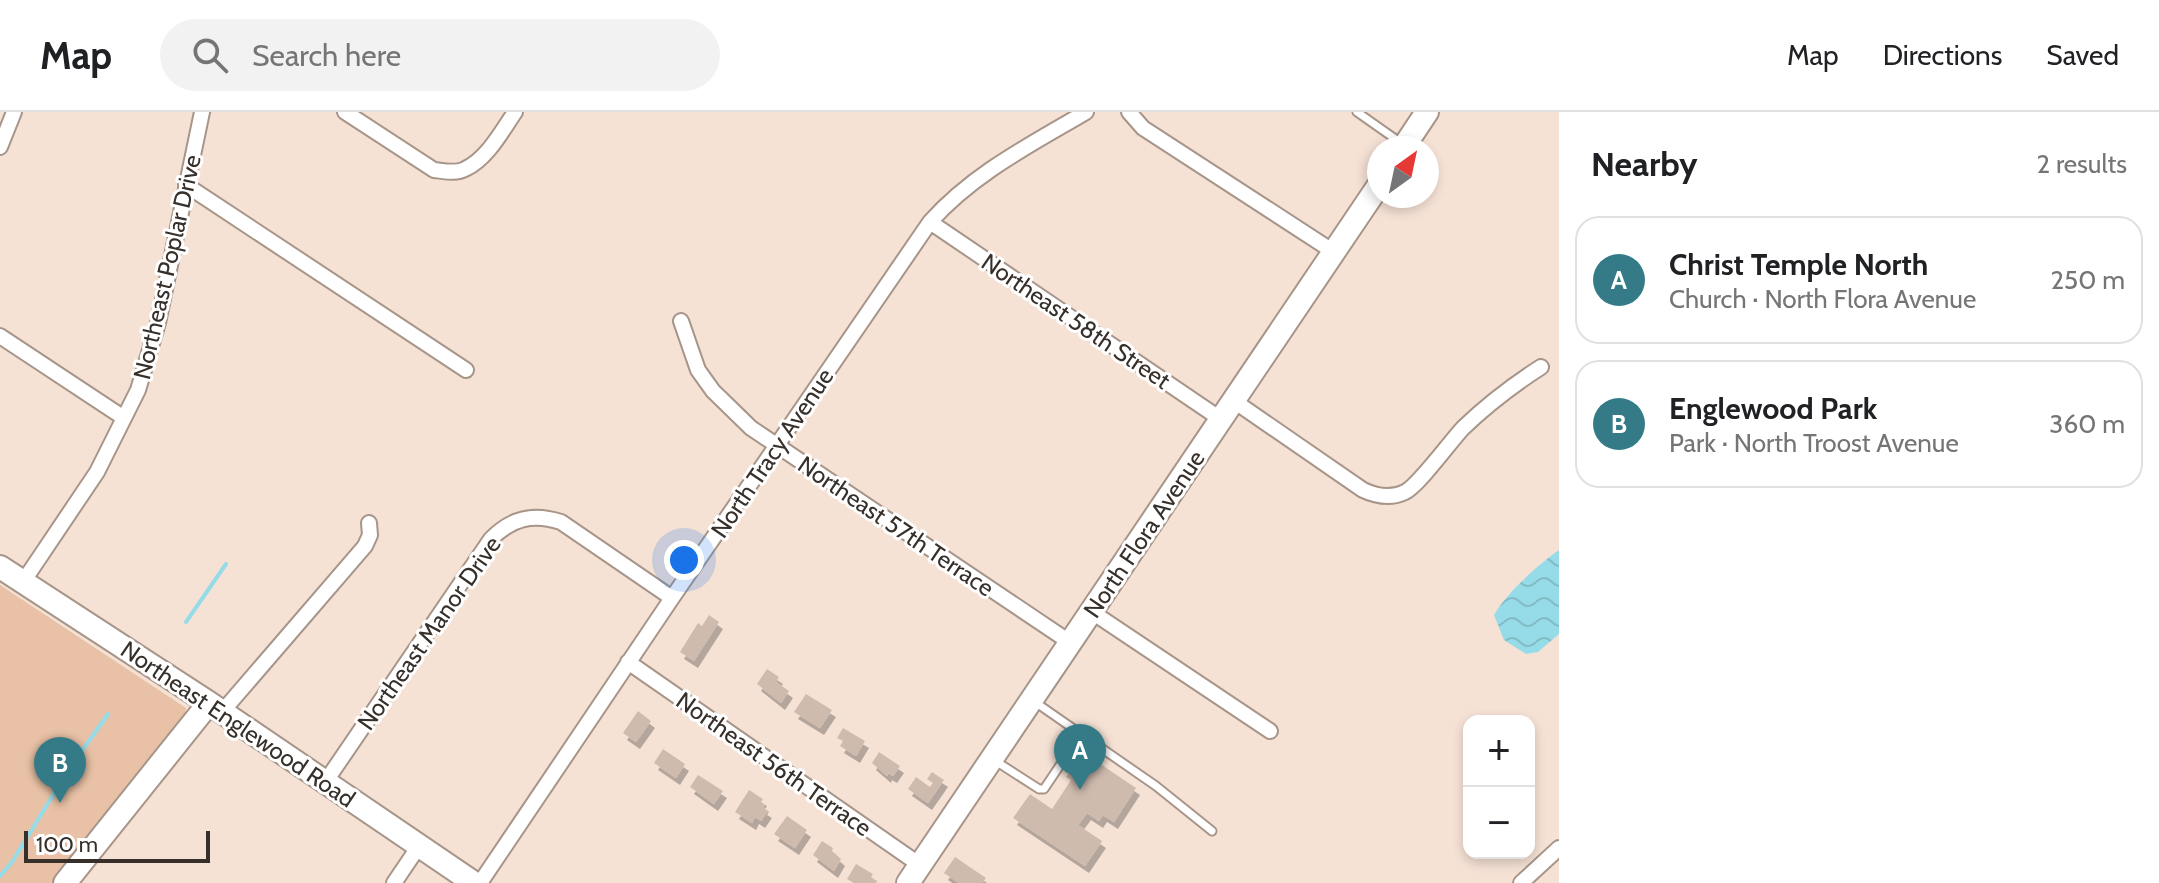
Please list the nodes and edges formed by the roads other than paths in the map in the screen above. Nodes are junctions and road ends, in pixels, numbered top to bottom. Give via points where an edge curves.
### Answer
1 (14, 112) edge
2 (202, 112) edge
3 (345, 112) edge
4 (515, 112) edge
5 (1086, 112) edge
6 (1129, 112) edge
7 (1357, 112) edge
8 (1427, 112) edge
9 (1389, 136) edge
10 (1411, 136) edge
11 (0, 147) edge
12 (186, 185) junction
13 (1367, 203) edge
14 (930, 222) junction
15 (1334, 252) junction
16 (681, 321) dead end
17 (0, 336) edge
18 (1541, 367) dead end
19 (466, 370) dead end
20 (1228, 410) junction
21 (124, 418) junction
22 (777, 447) junction
23 (369, 523) dead end
24 (0, 567) edge
25 (23, 582) junction
26 (672, 598) junction
27 (1092, 612) junction
28 (1071, 643) junction
29 (628, 662) junction
30 (1032, 700) junction
31 (216, 707) junction
32 (1270, 731) dead end
33 (1081, 734) junction
34 (992, 759) junction
35 (326, 781) junction
36 (1212, 831) dead end
37 (419, 846) junction
38 (1559, 848) edge
39 (914, 874) edge
40 (65, 883) edge
41 (394, 883) edge
42 (474, 883) edge
43 (480, 883) edge
44 (1521, 883) edge

1 - 11 street
2 - 12 street, Northeast Poplar Drive
3 - 4 street via 434,170 464,170 479,159
5 - 14 street, North Tracy Avenue via 989,169
6 - 15 street via 1143,128
7 - 9 lane
8 - 10 street
12 - 19 street
12 - 21 street, Northeast Poplar Drive via 158,323
13 - 15 street, North Flora Avenue
14 - 20 street, Northeast 58th Street
14 - 22 street, North Tracy Avenue
15 - 20 street, North Flora Avenue
16 - 22 street, Northeast 57th Terrace via 698,370 713,391
17 - 21 street
18 - 20 street, Northeast 58th Street via 1465,427 1412,487 1391,496 1363,490
20 - 27 street, North Flora Avenue
21 - 25 street, Northeast Poplar Drive via 97,472
22 - 26 street, North Tracy Avenue
22 - 28 street, Northeast 57th Terrace
23 - 31 street via 365,546
24 - 25 street, Northeast Englewood Road
25 - 31 street, Northeast Englewood Road
26 - 29 street, North Tracy Avenue
26 - 35 street, Northeast Manor Drive via 561,522 531,516 515,520 491,539
27 - 28 street, North Flora Avenue
27 - 32 street
28 - 30 street, North Flora Avenue
29 - 39 street, Northeast 56th Terrace
29 - 43 street, North Tracy Avenue
30 - 33 lane
30 - 34 street, North Flora Avenue
31 - 35 street, Northeast Englewood Road
31 - 40 street
33 - 34 lane via 1044,789
33 - 36 lane
34 - 39 street, North Flora Avenue
35 - 37 street, Northeast Englewood Road
37 - 41 street
37 - 42 street, Northeast Englewood Road
38 - 44 street

